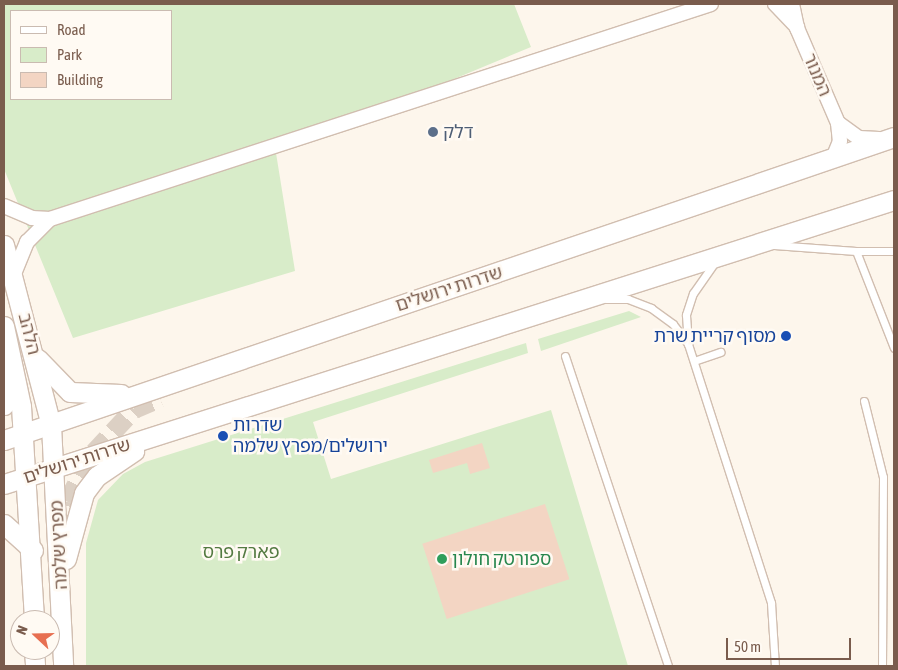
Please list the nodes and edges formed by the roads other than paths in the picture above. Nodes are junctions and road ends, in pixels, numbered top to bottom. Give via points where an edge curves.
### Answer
1 (711, 4) edge
2 (776, 4) edge
3 (792, 4) edge
4 (684, 8) edge
5 (797, 28) junction
6 (838, 123) junction
7 (891, 138) edge
8 (833, 158) junction
9 (894, 200) edge
10 (4, 206) edge
11 (50, 219) junction
12 (762, 244) junction
13 (4, 245) edge
14 (856, 251) junction
15 (894, 251) edge
16 (718, 257) junction
17 (14, 274) junction
18 (462, 285) junction
19 (584, 299) junction
20 (4, 326) edge
21 (688, 344) junction
22 (894, 348) edge
23 (720, 352) dead end
24 (12, 355) junction
25 (35, 355) junction
26 (565, 356) dead end
27 (694, 361) junction
28 (178, 380) junction
29 (160, 398) tunnel mouth
30 (864, 401) dead end
31 (4, 405) edge
32 (52, 425) junction
33 (174, 428) junction
34 (23, 433) junction
35 (4, 440) edge
36 (55, 470) junction
37 (28, 477) junction
38 (4, 484) edge
39 (4, 524) edge
40 (33, 550) junction
41 (56, 574) junction
42 (34, 610) edge
43 (51, 666) edge
44 (63, 666) edge
45 (668, 666) edge
46 (775, 666) edge
47 (882, 666) edge

1 - 4 street
2 - 5 street, המנור
3 - 5 street, המנור
4 - 11 street
5 - 6 street, המנור
6 - 7 street via 859,138
6 - 8 street, המנור via 840,142
7 - 8 main road, שדרות ירושלים
8 - 18 main road, שדרות ירושלים
9 - 12 main road, שדרות ירושלים
10 - 11 street via 32,218
11 - 17 street via 26,242
12 - 14 lane
12 - 16 main road, שדרות ירושלים
13 - 17 main road, הלהב
14 - 15 lane
14 - 22 lane
16 - 19 main road, שדרות ירושלים
16 - 21 lane via 694,293 686,315
17 - 25 main road, הלהב
18 - 28 main road, שדרות ירושלים
18 - 29 main road via 340,339
19 - 21 lane via 628,299 651,308 673,324
19 - 33 main road, שדרות ירושלים
20 - 24 main road, הלהב
21 - 27 lane
23 - 27 lane
24 - 31 main road via 12,382
24 - 34 main road, הלהב
25 - 28 main road via 70,392 128,393
25 - 32 main road, הלהב
26 - 45 lane
27 - 46 lane via 771,603
28 - 32 main road, שדרות ירושלים
30 - 47 lane via 883,477
32 - 34 main road, שדרות ירושלים
32 - 36 main road, מפרץ שלמה
33 - 36 main road, שדרות ירושלים
33 - 41 main road via 116,461 89,488
34 - 35 main road, שדרות ירושלים
34 - 37 main road, מפרץ שלמה
36 - 37 main road, שדרות ירושלים
36 - 41 main road, מפרץ שלמה
37 - 38 main road, שדרות ירושלים
37 - 40 main road, מפרץ שלמה
39 - 40 main road
40 - 42 main road, מפרץ שלמה
41 - 43 main road
41 - 44 main road, מפרץ שלמה

